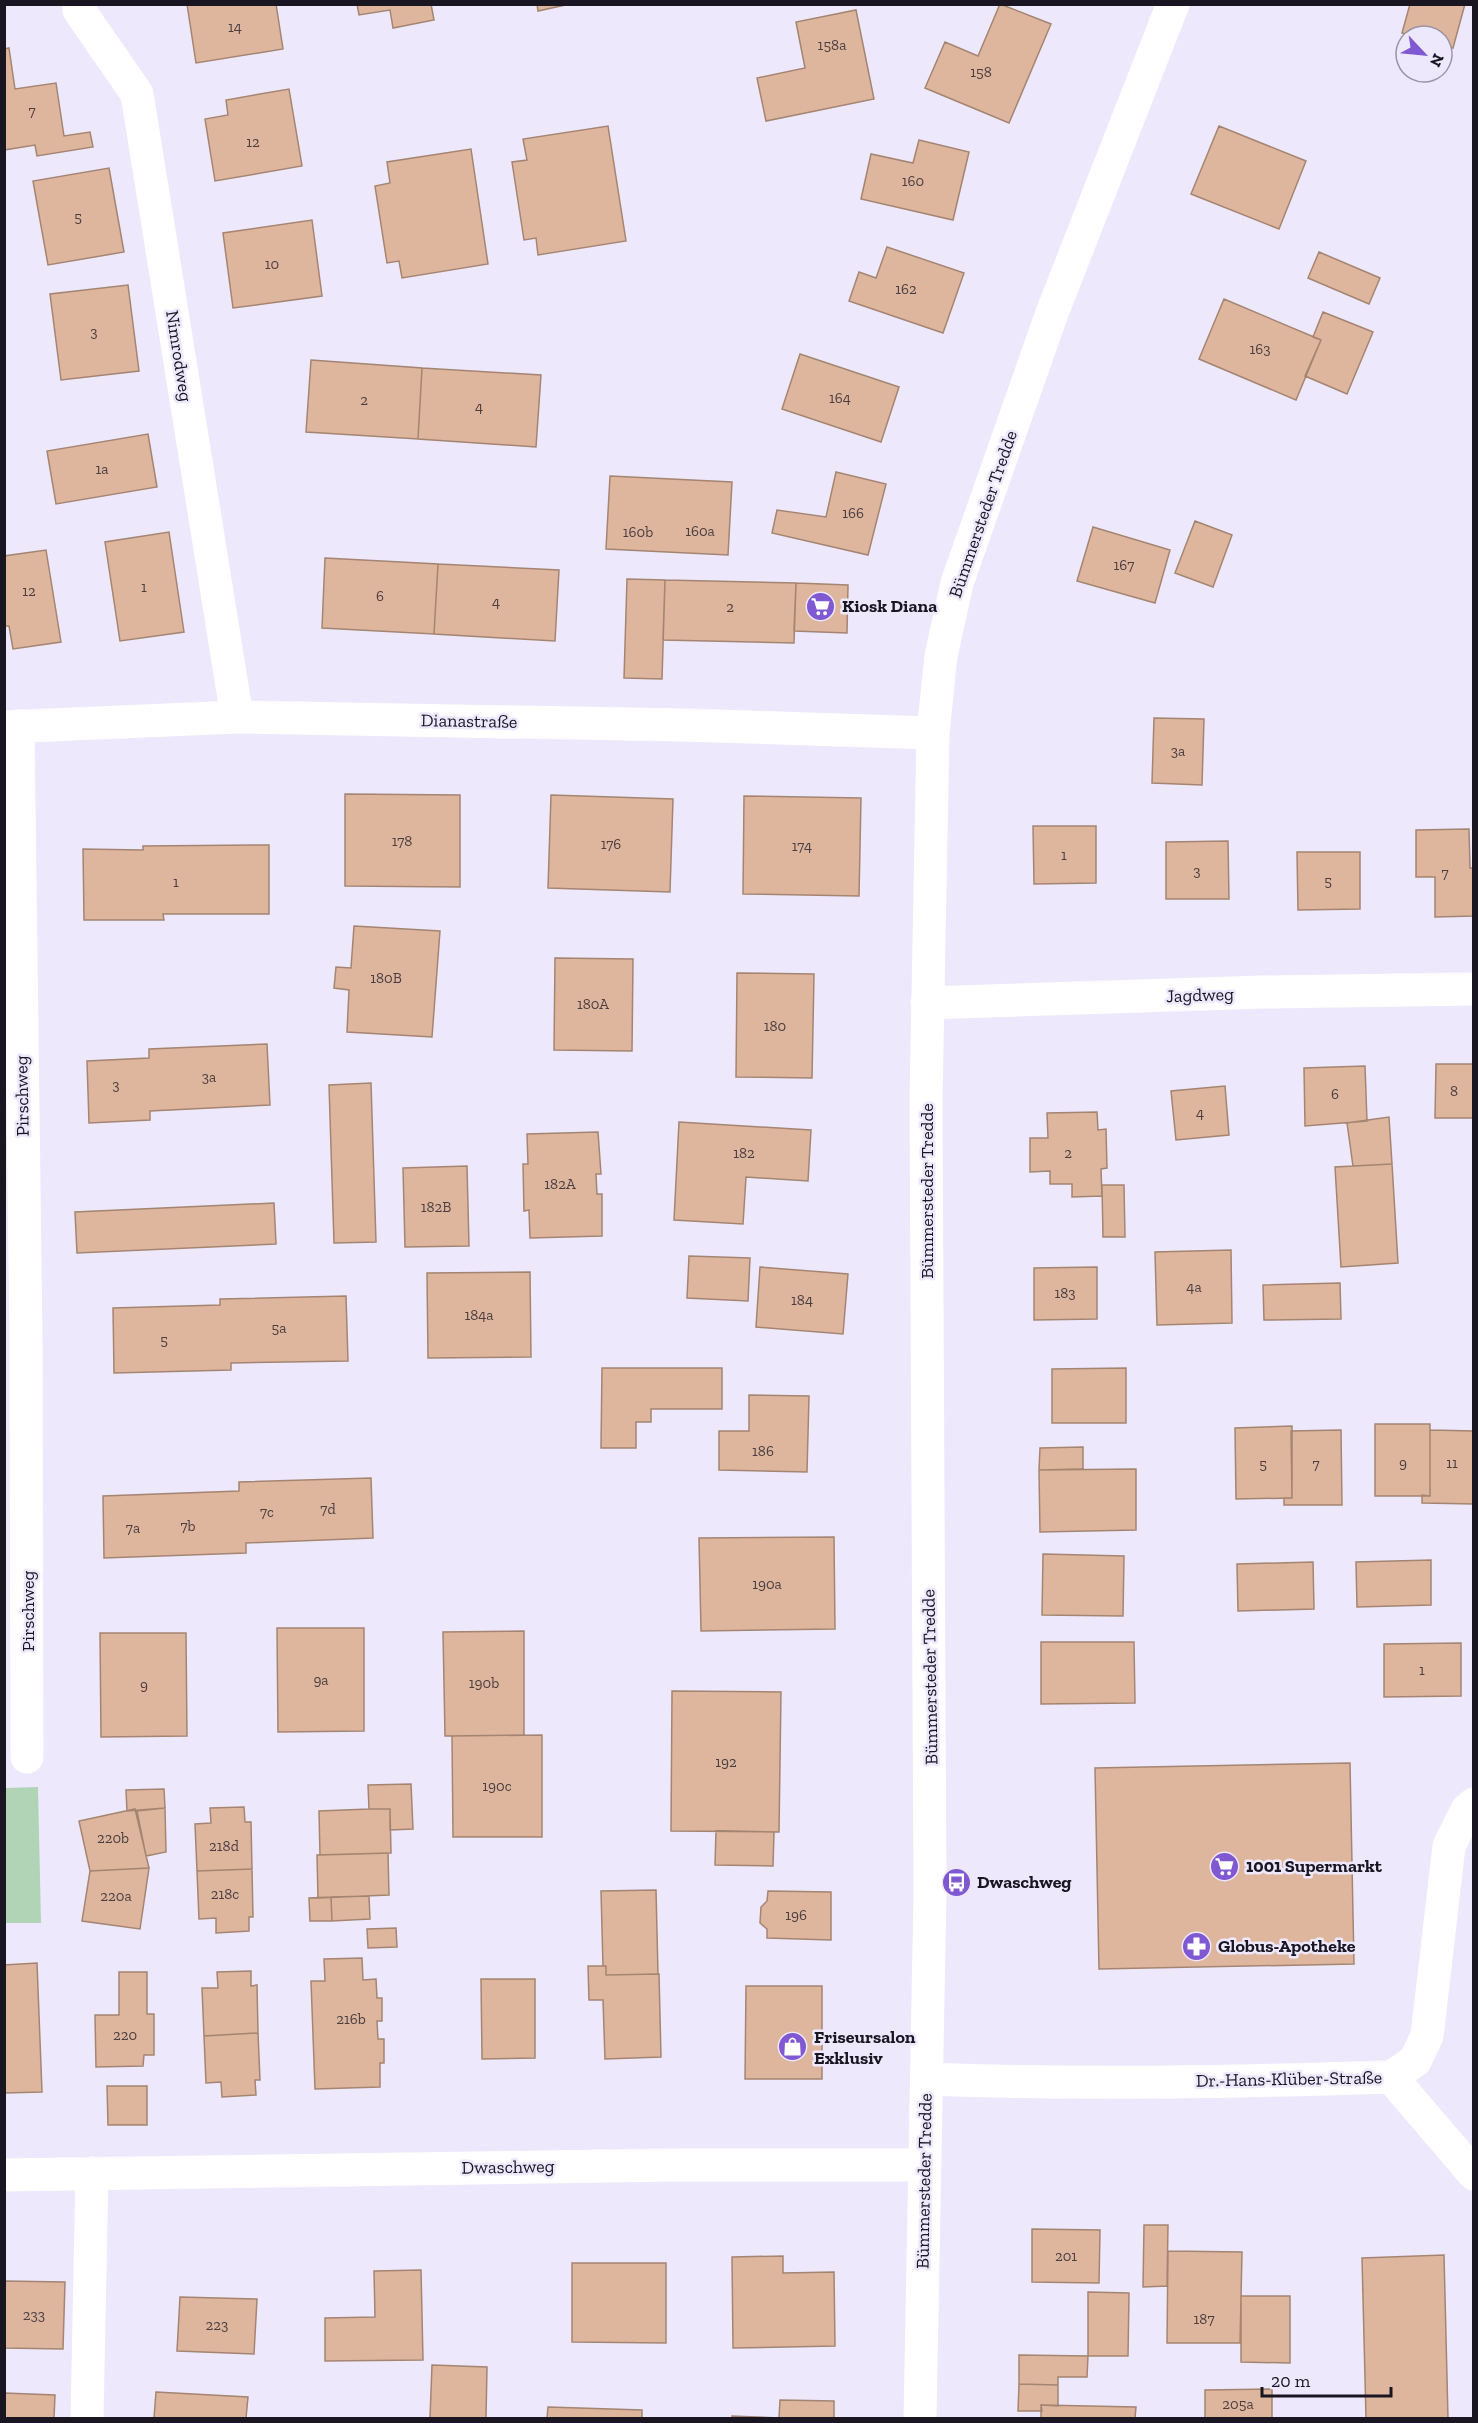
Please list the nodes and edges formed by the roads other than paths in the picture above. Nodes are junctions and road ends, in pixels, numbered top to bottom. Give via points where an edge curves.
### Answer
1 (1173, 4) edge
2 (79, 10) dead end
3 (237, 717) junction
4 (11, 726) edge
5 (933, 734) junction
6 (1473, 989) edge
7 (927, 1004) junction
8 (13, 1054) edge
9 (16, 1466) edge
10 (27, 1757) dead end
11 (1473, 1804) edge
12 (1391, 2077) junction
13 (927, 2079) junction
14 (924, 2165) junction
15 (92, 2173) junction
16 (1473, 2174) edge
17 (4, 2175) edge
18 (87, 2418) edge
19 (920, 2418) edge

1 - 5 street, Bümmersteder Tredde via 1052,313 957,583 941,656
2 - 3 street, Nimrodweg via 137,94
3 - 4 street, Dianastraße
3 - 5 street, Dianastraße
4 - 8 street, Pirschweg
5 - 7 street, Bümmersteder Tredde
6 - 7 street, Jagdweg
7 - 13 street, Bümmersteder Tredde via 931,1838
8 - 9 street, Pirschweg
9 - 10 street, Pirschweg
11 - 12 street, Dr.-Hans-Klüber-Straße via 1449,1846 1427,2036 1415,2061
12 - 13 street, Dr.-Hans-Klüber-Straße via 1211,2083
12 - 16 street
13 - 14 street, Bümmersteder Tredde
14 - 15 street, Dwaschweg
14 - 19 street, Bümmersteder Tredde
15 - 17 street, Dwaschweg
15 - 18 street

